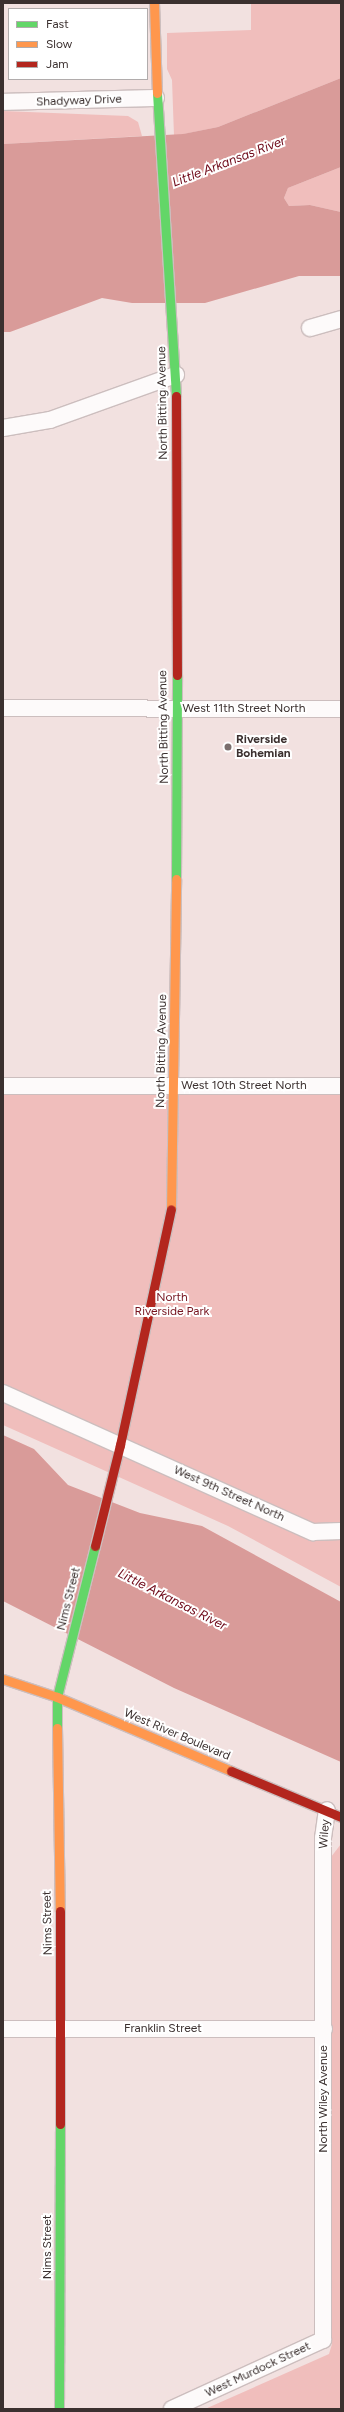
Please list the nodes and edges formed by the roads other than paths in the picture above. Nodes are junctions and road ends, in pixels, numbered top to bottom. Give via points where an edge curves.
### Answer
1 (154, 3) edge
2 (156, 98) junction
3 (3, 102) edge
4 (341, 320) edge
5 (310, 328) dead end
6 (176, 375) junction
7 (3, 428) edge
8 (3, 708) edge
9 (176, 709) junction
10 (341, 709) edge
11 (3, 1086) edge
12 (173, 1086) junction
13 (341, 1086) edge
14 (3, 1393) edge
15 (120, 1445) junction
16 (341, 1532) edge
17 (3, 1680) edge
18 (57, 1697) junction
19 (327, 1810) junction
20 (341, 1817) edge
21 (324, 1858) joint
22 (3, 2029) edge
23 (61, 2029) junction
24 (324, 2029) junction
25 (323, 2340) joint
26 (59, 2409) edge
27 (172, 2409) edge

1 - 2 street, North Bitting Avenue
2 - 3 street, Shadyway Drive
2 - 6 street, North Bitting Avenue
4 - 5 street
6 - 7 street via 50,420
6 - 9 street, North Bitting Avenue
8 - 9 street, West 11th Street North
9 - 10 street, West 11th Street North
9 - 12 street, North Bitting Avenue
11 - 12 street, West 10th Street North
12 - 13 street, West 10th Street North
12 - 15 street, North Bitting Avenue via 172,1206
14 - 15 street, West 9th Street North
15 - 16 street, West 9th Street North via 313,1532
15 - 18 street, Nims Street
17 - 18 street, West River Boulevard
18 - 19 street, West River Boulevard
18 - 23 street, Nims Street
19 - 20 street, West River Boulevard
19 - 21 street, Wiley
21 - 24 street, North Wiley Avenue
22 - 23 street, Franklin Street
23 - 24 street, Franklin Street
23 - 26 street, Nims Street
24 - 25 street, North Wiley Avenue
25 - 27 street, West Murdock Street

